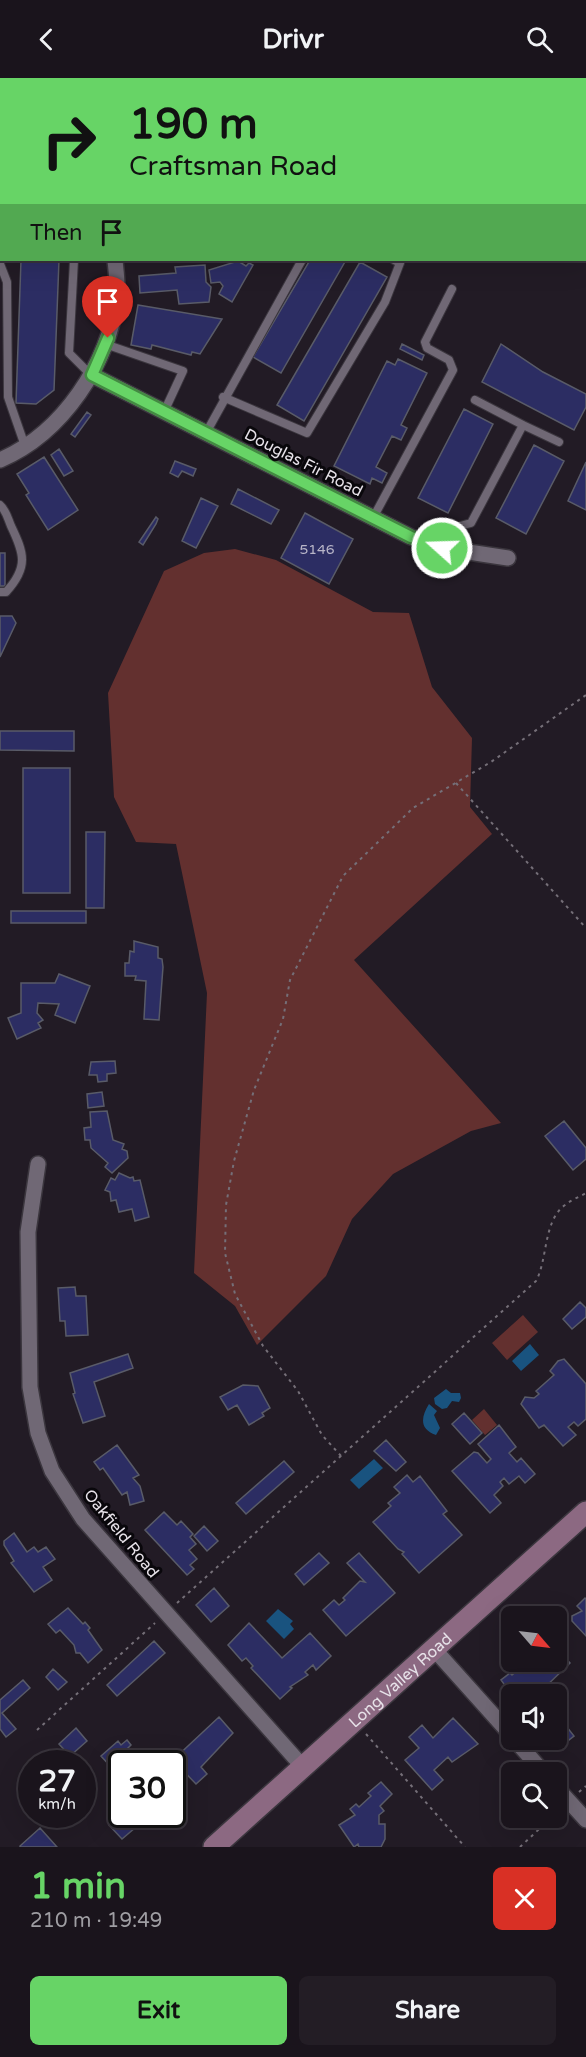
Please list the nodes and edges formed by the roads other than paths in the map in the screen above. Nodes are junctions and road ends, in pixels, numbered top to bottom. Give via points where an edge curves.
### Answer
1 (74, 261) edge
2 (115, 261) edge
3 (301, 261) edge
4 (396, 261) edge
5 (0, 264) edge
6 (452, 289) dead end
7 (105, 344) junction
8 (92, 375) junction
9 (223, 398) junction
10 (475, 400) dead end
11 (164, 412) junction
12 (523, 425) junction
13 (206, 433) junction
14 (559, 442) dead end
15 (25, 446) junction
16 (0, 460) edge
17 (0, 505) edge
18 (373, 518) junction
19 (415, 538) junction
20 (508, 558) dead end
21 (0, 592) edge
22 (38, 1164) dead end
23 (586, 1512) edge
24 (434, 1649) junction
25 (501, 1724) edge
26 (524, 1750) edge
27 (534, 1762) edge
28 (303, 1767) junction
29 (567, 1799) edge
30 (586, 1820) edge
31 (214, 1847) edge

1 - 8 lane via 69,352
2 - 7 street via 117,295
3 - 9 lane
4 - 9 lane via 400,264 385,302 307,433
5 - 15 lane via 7,282 8,397
6 - 18 lane via 425,342 427,348 449,360 453,370
7 - 8 street
7 - 11 lane via 183,371
8 - 11 street, Douglas Fir Road
8 - 15 street via 42,434
9 - 13 lane
10 - 12 lane
11 - 13 street, Douglas Fir Road
12 - 14 lane
12 - 19 lane via 471,523
13 - 18 street, Douglas Fir Road
15 - 16 street
17 - 21 lane via 23,552 13,584 6,592
18 - 19 street, Douglas Fir Road
19 - 20 street, Douglas Fir Road via 442,548
22 - 28 street, Oakfield Road via 28,1232 30,1387 38,1433 52,1471 83,1519
23 - 24 street, Long Valley Road
24 - 25 street
24 - 28 street, Long Valley Road
26 - 27 street
28 - 31 street, Long Valley Road
29 - 30 street

